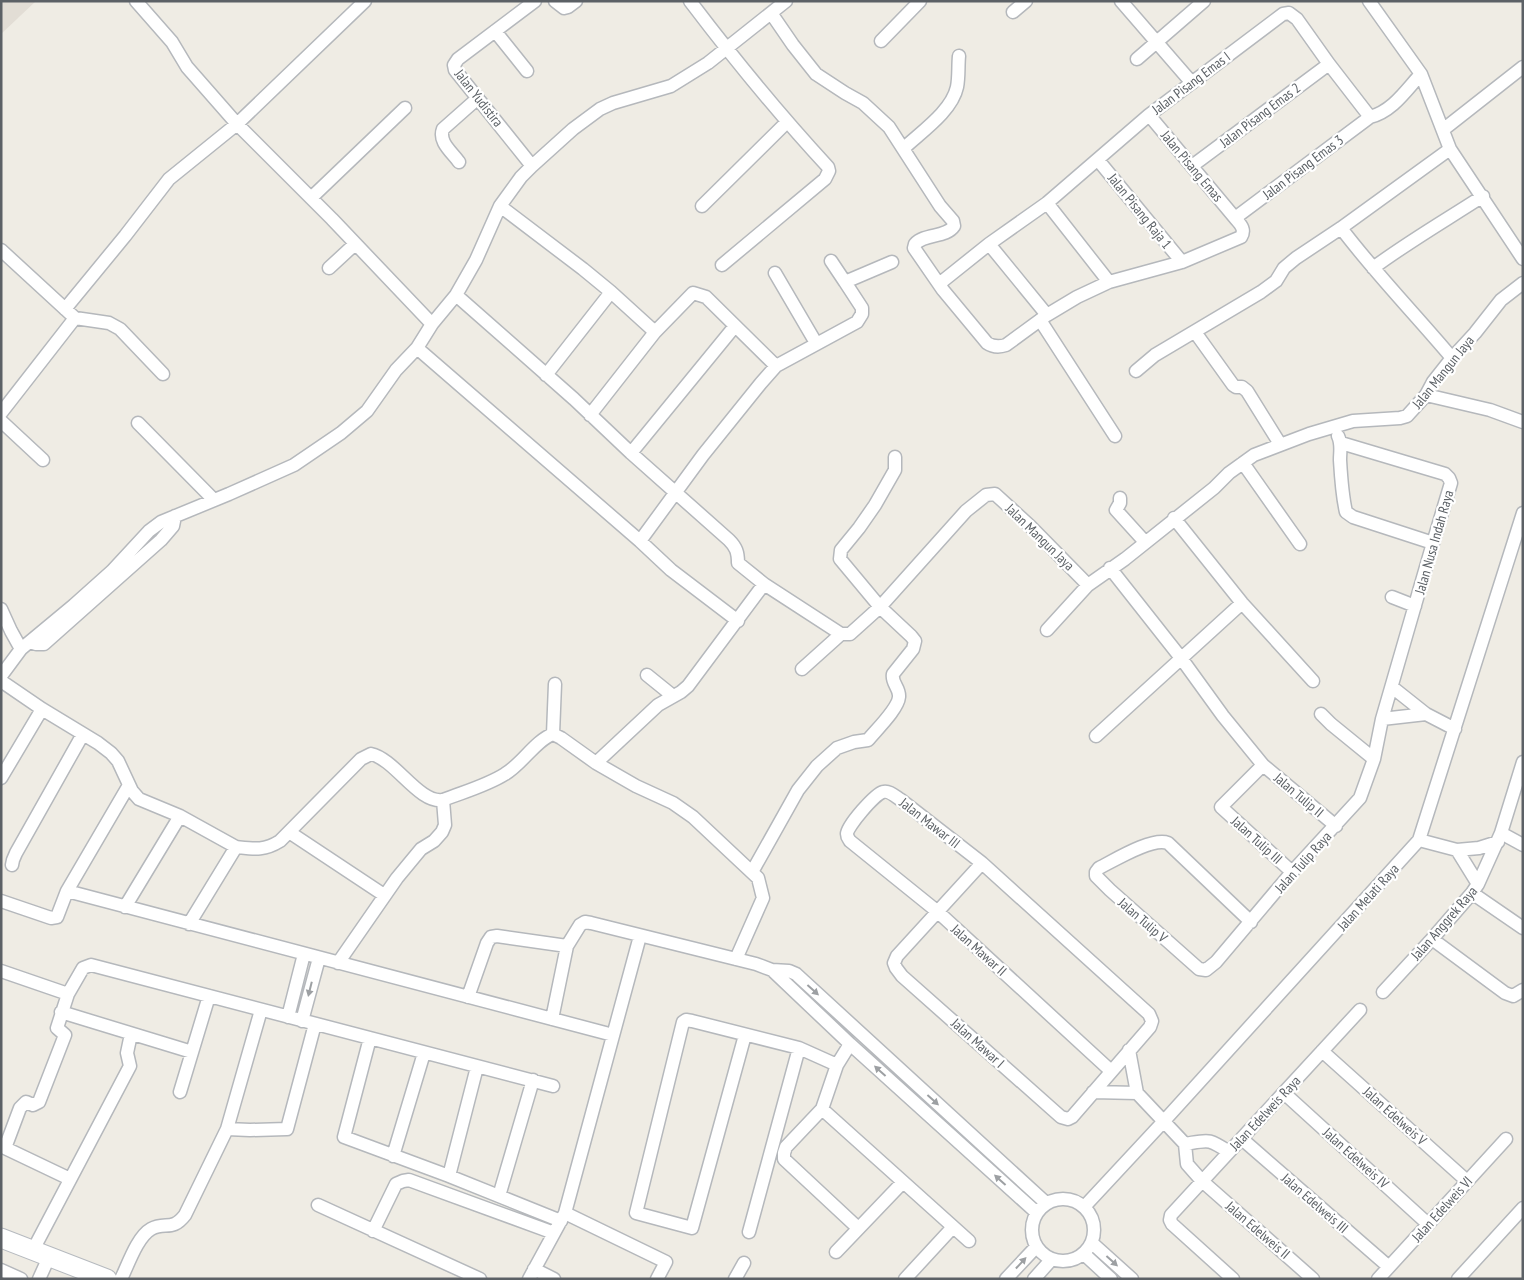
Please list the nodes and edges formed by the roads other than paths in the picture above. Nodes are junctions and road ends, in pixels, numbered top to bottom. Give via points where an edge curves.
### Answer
1 (136, 1) edge
2 (366, 1) edge
3 (535, 1) edge
4 (555, 1) edge
5 (576, 1) edge
6 (690, 1) edge
7 (920, 1) edge
8 (1026, 1) edge
9 (1121, 1) edge
10 (1369, 1) edge
11 (1202, 2) edge
12 (776, 6) edge
13 (1013, 12) dead end
14 (496, 31) junction
15 (881, 41) dead end
16 (1157, 42) junction
17 (726, 48) junction
18 (959, 56) dead end
19 (1137, 59) dead end
20 (1329, 64) junction
21 (1523, 67) edge
22 (527, 71) dead end
23 (1421, 74) junction
24 (1192, 83) junction
25 (478, 98) junction
26 (405, 108) dead end
27 (1149, 115) junction
28 (1370, 117) junction
29 (787, 122) junction
30 (237, 124) junction
31 (1444, 129) junction
32 (904, 148) junction
33 (1450, 149) junction
34 (1098, 160) junction
35 (459, 162) dead end
36 (532, 166) junction
37 (1192, 166) junction
38 (1482, 196) junction
39 (311, 198) junction
40 (1047, 203) junction
41 (500, 206) junction
42 (702, 206) dead end
43 (1235, 218) junction
44 (1341, 228) junction
45 (355, 244) junction
46 (989, 244) junction
47 (1, 250) edge
48 (1523, 259) edge
49 (831, 262) dead end
50 (892, 262) dead end
51 (1182, 262) junction
52 (722, 265) dead end
53 (329, 268) dead end
54 (1373, 268) junction
55 (775, 273) dead end
56 (845, 282) junction
57 (1109, 282) junction
58 (1523, 283) edge
59 (939, 284) junction
60 (611, 292) junction
61 (456, 294) junction
62 (65, 309) junction
63 (1043, 317) junction
64 (75, 318) junction
65 (432, 324) junction
66 (735, 326) junction
67 (655, 332) junction
68 (1195, 332) junction
69 (816, 343) junction
70 (417, 348) junction
71 (1452, 358) junction
72 (776, 366) junction
73 (1136, 371) dead end
74 (163, 374) dead end
75 (546, 375) junction
76 (1426, 395) junction
77 (1, 413) edge
78 (590, 415) junction
79 (1, 421) edge
80 (1523, 422) edge
81 (138, 423) dead end
82 (1335, 427) junction
83 (1115, 436) dead end
84 (1341, 443) junction
85 (1280, 444) junction
86 (631, 453) junction
87 (895, 457) dead end
88 (43, 460) dead end
89 (1243, 463) junction
90 (675, 493) junction
91 (1120, 498) dead end
92 (214, 500) junction
93 (1523, 513) edge
94 (1174, 518) junction
95 (640, 540) junction
96 (1145, 542) junction
97 (1300, 544) dead end
98 (1433, 544) junction
99 (1110, 568) junction
100 (764, 584) junction
101 (1088, 585) junction
102 (1392, 597) dead end
103 (1242, 603) junction
104 (1415, 606) junction
105 (880, 607) junction
106 (1, 609) edge
107 (738, 621) junction
108 (1047, 630) dead end
109 (841, 634) junction
110 (25, 646) junction
111 (1181, 658) junction
112 (802, 669) dead end
113 (647, 675) dead end
114 (1, 676) edge
115 (1, 681) edge
116 (1313, 681) dead end
117 (554, 684) dead end
118 (1392, 687) junction
119 (673, 696) junction
120 (42, 710) junction
121 (1322, 714) dead end
122 (1426, 714) junction
123 (1382, 719) junction
124 (1455, 729) junction
125 (82, 734) junction
126 (553, 734) junction
127 (1096, 736) dead end
128 (1374, 759) junction
129 (596, 763) junction
130 (1263, 765) junction
131 (1522, 768) edge
132 (1, 778) edge
133 (129, 785) junction
134 (442, 800) junction
135 (180, 816) junction
136 (1336, 826) junction
137 (289, 832) junction
138 (847, 832) joint
139 (1499, 838) junction
140 (1419, 840) junction
141 (1523, 845) edge
142 (236, 847) junction
143 (1457, 850) junction
144 (982, 863) junction
145 (12, 865) dead end
146 (752, 872) junction
147 (1292, 872) junction
148 (1475, 888) junction
149 (67, 891) junction
150 (384, 895) junction
151 (1, 901) edge
152 (125, 907) junction
153 (938, 912) junction
154 (1251, 922) junction
155 (189, 924) junction
156 (1523, 928) edge
157 (640, 936) junction
158 (1432, 939) junction
159 (567, 946) junction
160 (304, 954) junction
161 (318, 958) junction
162 (736, 959) junction
163 (338, 963) junction
164 (1199, 968) joint
165 (1, 970) edge
166 (772, 970) junction
167 (1523, 990) edge
168 (1382, 992) dead end
169 (68, 994) junction
170 (208, 996) junction
171 (468, 997) junction
172 (261, 1010) junction
173 (1360, 1010) dead end
174 (62, 1012) junction
175 (288, 1017) junction
176 (552, 1019) junction
177 (309, 1022) junction
178 (132, 1034) junction
179 (613, 1035) junction
180 (745, 1035) junction
181 (370, 1038) junction
182 (850, 1044) junction
183 (799, 1048) junction
184 (1129, 1050) junction
185 (1322, 1051) junction
186 (192, 1052) junction
187 (424, 1052) junction
188 (838, 1065) junction
189 (477, 1067) junction
190 (1111, 1071) junction
191 (533, 1080) junction
192 (553, 1086) dead end
193 (180, 1092) dead end
194 (1092, 1092) junction
195 (1284, 1092) junction
196 (1137, 1093) junction
197 (822, 1109) junction
198 (1164, 1122) junction
199 (227, 1129) junction
200 (1242, 1139) junction
201 (1506, 1139) dead end
202 (1185, 1144) junction
203 (3, 1147) edge
204 (1229, 1152) junction
205 (394, 1156) junction
206 (449, 1176) junction
207 (70, 1180) junction
208 (1202, 1180) junction
209 (1467, 1181) junction
210 (903, 1182) junction
211 (499, 1196) junction
212 (1046, 1203) junction
213 (318, 1205) dead end
214 (1084, 1207) junction
215 (1036, 1213) junction
216 (1521, 1213) edge
217 (563, 1217) junction
218 (1428, 1224) junction
219 (953, 1227) junction
220 (858, 1228) junction
221 (373, 1231) junction
222 (749, 1232) dead end
223 (554, 1234) junction
224 (1, 1238) edge
225 (969, 1241) dead end
226 (1092, 1243) junction
227 (1036, 1247) junction
228 (836, 1252) dead end
229 (41, 1254) junction
230 (1084, 1254) junction
231 (1051, 1260) junction
232 (744, 1263) dead end
233 (1389, 1267) junction
234 (1, 1270) edge
235 (531, 1274) edge
236 (22, 1279) edge
237 (39, 1279) edge
238 (108, 1279) edge
239 (121, 1279) edge
240 (480, 1279) edge
241 (554, 1279) edge
242 (657, 1279) edge
243 (735, 1279) edge
244 (905, 1279) edge
245 (1006, 1279) edge
246 (1034, 1279) edge
247 (1111, 1279) edge
248 (1132, 1279) edge
249 (1233, 1279) edge
250 (1314, 1279) edge
251 (1378, 1279) edge
252 (1458, 1279) edge

1 - 30 street
2 - 30 street
3 - 14 street, Jalan Yudistira
4 - 5 street via 564,8
6 - 17 street
7 - 15 street
8 - 13 street
9 - 16 street
10 - 23 street
11 - 16 street
12 - 17 street
12 - 32 street via 793,45 816,74 863,103 889,127
14 - 22 street
14 - 25 street, Jalan Yudistira via 454,64 455,70
16 - 19 street
16 - 24 street
17 - 29 street
17 - 36 street via 671,86 625,98 600,109
18 - 32 street via 958,86 952,98 942,113
20 - 24 street, Jalan Pisang Emas I via 1297,19 1286,13
20 - 28 street, Jalan Pisang Emas I
20 - 37 street, Jalan Pisang Emas 2
21 - 31 street
23 - 28 street via 1389,108
23 - 31 street
24 - 27 street, Jalan Pisang Emas I
25 - 35 street via 443,129 443,142
25 - 36 street, Jalan Yudistira
26 - 39 street
27 - 34 street, Jalan Pisang Emas I
27 - 37 street, Jalan Pisang Emas
28 - 43 street, Jalan Pisang Emas 3
29 - 42 street
29 - 52 street via 828,167 827,176
30 - 39 street
30 - 62 street via 170,179
31 - 33 street
32 - 59 street via 954,224 951,230 923,238 915,244 914,248
33 - 38 street
33 - 44 street
34 - 40 street, Jalan Pisang Emas I
34 - 51 street, Jalan Pisang Raja 1
36 - 41 street
37 - 43 street, Jalan Pisang Emas
38 - 48 street
38 - 54 street via 1404,244
39 - 45 street
40 - 46 street, Jalan Pisang Emas I
40 - 57 street
41 - 60 street
41 - 61 street via 476,260
43 - 51 street via 1243,228 1241,237
44 - 54 street
44 - 68 street via 1296,258 1276,281 1261,292
45 - 53 street
45 - 65 street
46 - 59 street, Jalan Pisang Emas I
46 - 63 street
47 - 62 street
49 - 56 street
50 - 56 street
51 - 57 street
54 - 71 street
55 - 69 street
56 - 69 street via 862,308 860,318
57 - 63 street
58 - 71 street, Jalan Mangun Jaya via 1501,300
59 - 63 street via 987,344 1002,346
60 - 67 street
60 - 75 street
61 - 65 street
61 - 75 street
62 - 64 street
63 - 83 street
64 - 74 street via 109,323 120,329
64 - 77 street
65 - 70 street
66 - 67 street via 706,298 694,293
66 - 72 street
66 - 86 street
67 - 78 street
68 - 73 street via 1155,355
68 - 85 street via 1233,385 1242,386 1247,391
69 - 72 street
70 - 92 street via 396,370 367,410 341,433 294,465
70 - 95 street
71 - 76 street, Jalan Mangun Jaya via 1432,382
72 - 90 street
75 - 78 street
76 - 80 street via 1490,410
76 - 82 street, Jalan Mangun Jaya via 1407,416 1353,421
78 - 86 street
79 - 88 street
81 - 92 street
82 - 84 street
82 - 85 street, Jalan Mangun Jaya
84 - 98 street via 1345,511 1353,517
84 - 98 street, Jalan Nusa Indah Raya via 1445,474 1449,478 1451,484
85 - 89 street, Jalan Mangun Jaya
86 - 90 street
87 - 105 street via 895,470 875,505 841,550 840,559
89 - 94 street, Jalan Mangun Jaya
89 - 97 street
90 - 95 street
90 - 100 street via 736,547 738,563
91 - 96 street via 1116,510
92 - 110 street via 161,522 149,531 103,585
93 - 124 street, Jalan Melati Raya
94 - 96 street, Jalan Mangun Jaya
94 - 103 street
95 - 107 street via 671,570
96 - 99 street, Jalan Mangun Jaya
98 - 104 street, Jalan Nusa Indah Raya
99 - 101 street, Jalan Mangun Jaya
99 - 111 street, Jalan Tulip II
100 - 107 street
100 - 109 street
101 - 105 street, Jalan Mangun Jaya via 995,494 986,495 966,511
101 - 108 street
102 - 104 street
103 - 111 street
103 - 116 street
104 - 118 street, Jalan Nusa Indah Raya
105 - 109 street, Jalan Mangun Jaya via 850,634
105 - 146 street via 915,643 893,674 899,694 895,707 868,740 836,748 817,766 798,790
106 - 110 street via 11,631
107 - 119 street via 695,678
109 - 112 street, Jalan Mangun Jaya
110 - 114 street
111 - 127 street
111 - 130 street, Jalan Tulip II
113 - 119 street
115 - 120 street
117 - 126 street
118 - 122 street
118 - 123 street, Jalan Nusa Indah Raya
119 - 129 street via 658,705
120 - 125 street
120 - 132 street
121 - 128 street
122 - 123 street
122 - 124 street
123 - 128 street, Jalan Tulip Raya
124 - 140 street, Jalan Melati Raya
125 - 133 street via 111,753
125 - 145 street
126 - 129 street
126 - 134 street via 505,774
128 - 136 street, Jalan Tulip Raya via 1360,798
129 - 146 street via 673,803 693,817
130 - 136 street, Jalan Tulip II
130 - 147 street, Jalan Tulip III via 1221,807
131 - 139 street, Jalan Anggrek Raya
133 - 135 street via 139,799
133 - 149 street
134 - 137 street via 424,795 382,758 370,754 361,759
134 - 150 street via 445,825 442,832 421,849
135 - 142 street
135 - 152 street
136 - 147 street, Jalan Tulip Raya
137 - 142 street via 271,847
137 - 150 street
138 - 144 street, Jalan Mawar III via 877,795 888,792
138 - 153 street, Jalan Mawar II via 850,841
139 - 141 street
139 - 143 street via 1479,848
139 - 148 street, Jalan Anggrek Raya
140 - 143 street
140 - 198 street, Jalan Melati Raya
142 - 155 street
143 - 148 street
144 - 153 street
144 - 184 street, Jalan Mawar III via 1149,1014 1152,1024
146 - 162 street via 758,878 763,898
147 - 154 street, Jalan Tulip Raya
148 - 156 street
148 - 158 street, Jalan Anggrek Raya
149 - 151 street via 54,918
149 - 152 street
150 - 163 street
152 - 155 street
153 - 190 street, Jalan Mawar II
153 - 194 street, Jalan Mawar I via 894,960 902,976 1061,1117 1070,1118
154 - 164 street, Jalan Tulip Raya via 1210,968
154 - 164 street, Jalan Tulip V via 1168,842 1148,844 1099,868 1096,876
155 - 160 street
157 - 159 street via 585,922
157 - 162 street
157 - 179 street
158 - 167 street via 1505,993 1514,996
158 - 168 street, Jalan Anggrek Raya
159 - 171 street via 491,937
159 - 176 street
160 - 161 street
160 - 175 street
161 - 163 street
161 -> 177 street
162 - 166 street
163 - 171 street
165 - 169 street
166 - 182 street
166 -> 212 street via 796,974
169 - 170 street via 83,968 95,965
169 - 174 street
170 - 172 street
170 - 186 street
171 - 176 street
172 - 175 street
172 - 199 street
173 - 185 street, Jalan Edelweis Raya
174 - 178 street
174 - 203 street via 57,1028 65,1035 39,1102 33,1105 26,1102 20,1108
175 - 177 street
176 - 179 street
177 - 181 street
177 - 199 street via 287,1129
178 - 186 street
178 - 207 street via 127,1053 130,1066
179 - 217 street
180 - 180 street via 692,1228 636,1213 684,1021
180 - 183 street
181 - 187 street
181 - 205 street via 344,1137
182 - 188 street
215 -> 182 street
183 - 188 street
183 - 222 street
184 - 190 street, Jalan Mawar I
184 - 196 street
185 - 195 street, Jalan Edelweis Raya
185 - 209 street, Jalan Edelweis V
186 - 193 street
187 - 189 street
187 - 205 street
188 - 197 street
189 - 191 street
189 - 206 street
190 - 194 street, Jalan Mawar I
191 - 192 street
191 - 211 street
194 - 196 street
195 - 200 street, Jalan Edelweis Raya
195 - 218 street, Jalan Edelweis IV
196 - 198 street
197 - 210 street
197 - 220 street via 786,1146 784,1159
198 - 202 street
198 - 214 street, Jalan Melati Raya
199 - 239 street via 186,1215 177,1224 152,1228 145,1234
200 - 204 street, Jalan Edelweis Raya
200 - 233 street, Jalan Edelweis III
201 - 209 street, Jalan Edelweis VI
202 - 204 street via 1208,1140
202 - 208 street, Jalan Edelweis II via 1187,1164
203 - 207 street
204 - 208 street, Jalan Edelweis Raya
205 - 206 street
206 - 211 street
207 - 229 street
208 - 249 street, Jalan Edelweis Raya via 1170,1218 1172,1224
208 - 250 street, Jalan Edelweis II
209 - 218 street, Jalan Edelweis VI
210 - 219 street
210 - 220 street
211 - 217 street
212 - 214 street via 1059,1199 1073,1200
212 - 215 street
213 - 221 street
214 - 226 street via 1094,1224
215 - 227 street via 1032,1236
216 - 252 street
217 - 223 street
217 - 242 street via 666,1262
218 - 233 street, Jalan Edelweis VI
219 - 225 street
219 - 244 street
220 - 228 street
221 - 223 street via 396,1184 409,1180
221 - 240 street
223 - 235 street
224 - 229 street
226 - 230 street
226 -> 248 street
227 - 231 street
245 -> 227 street
229 - 237 street
229 - 238 street
230 - 231 street via 1068,1262
230 - 247 street
231 - 246 street
232 - 243 street
233 - 251 street, Jalan Edelweis VI
234 - 236 street
235 - 241 street

